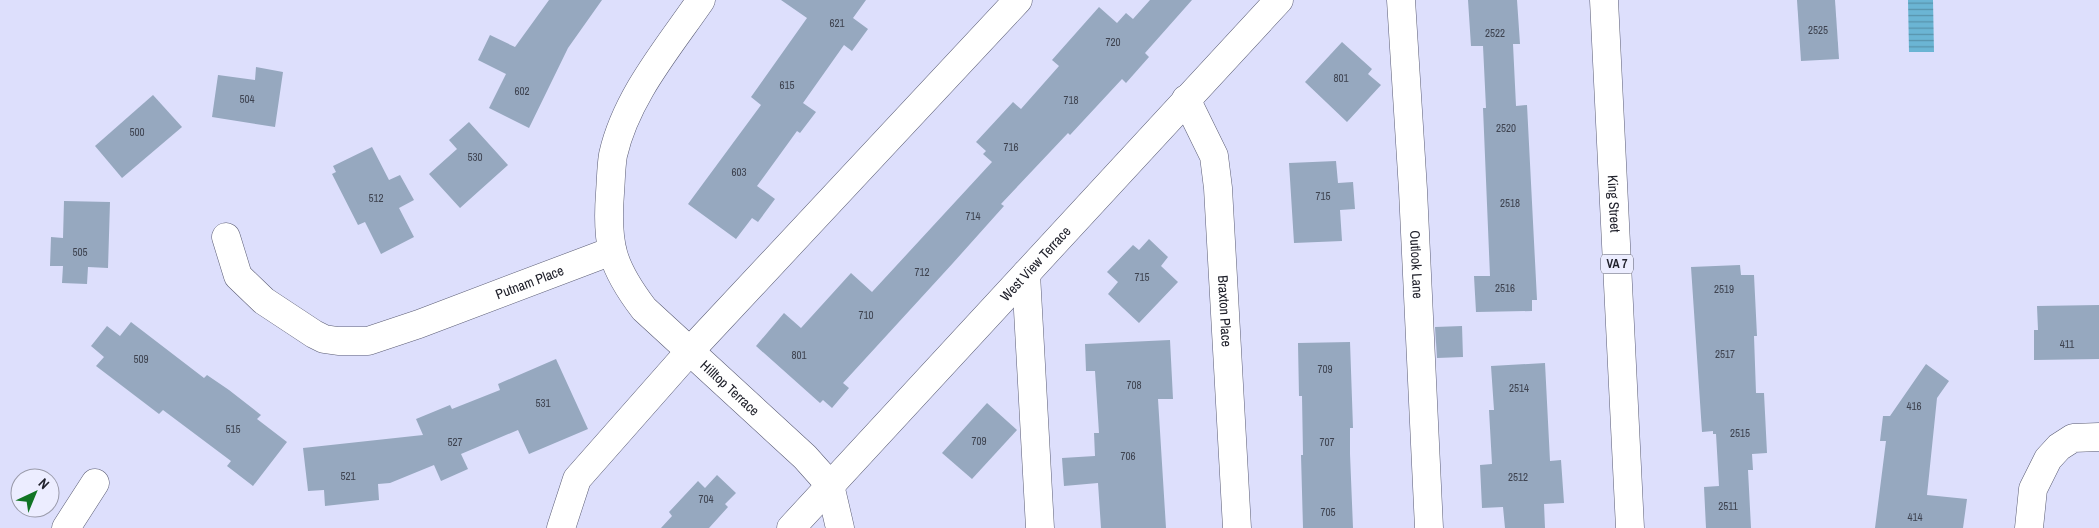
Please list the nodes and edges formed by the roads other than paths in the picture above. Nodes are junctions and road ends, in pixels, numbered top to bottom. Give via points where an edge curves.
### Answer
1 (701, 0) edge
2 (1018, 0) edge
3 (1279, 0) edge
4 (1401, 0) edge
5 (1604, 0) edge
6 (1186, 99) junction
7 (226, 236) dead end
8 (612, 251) junction
9 (1026, 274) junction
10 (688, 352) junction
11 (2099, 437) edge
12 (95, 483) dead end
13 (830, 485) junction
14 (66, 528) edge
15 (561, 528) edge
16 (791, 528) edge
17 (840, 528) edge
18 (1040, 528) edge
19 (1237, 528) edge
20 (1429, 528) edge
21 (1630, 528) edge
22 (2029, 528) edge

1 - 8 street via 643,85 623,124 613,156 608,224
2 - 10 street
3 - 6 street, West View Terrace
4 - 20 street, Outlook Lane
5 - 21 street, King Street / VA 7
6 - 9 street, West View Terrace
6 - 19 street, Braxton Place via 1214,156 1218,188
7 - 8 street, Putnam Place via 238,276 264,301 314,334 338,341 368,340 419,324
8 - 10 street, Hilltop Terrace via 618,269 639,303
9 - 13 street, West View Terrace
9 - 18 street
10 - 13 street, Hilltop Terrace via 805,457
10 - 15 street via 577,479
11 - 22 street via 2073,438 2048,459 2033,489
12 - 14 street
13 - 16 street, West View Terrace
13 - 17 street, Hilltop Terrace

